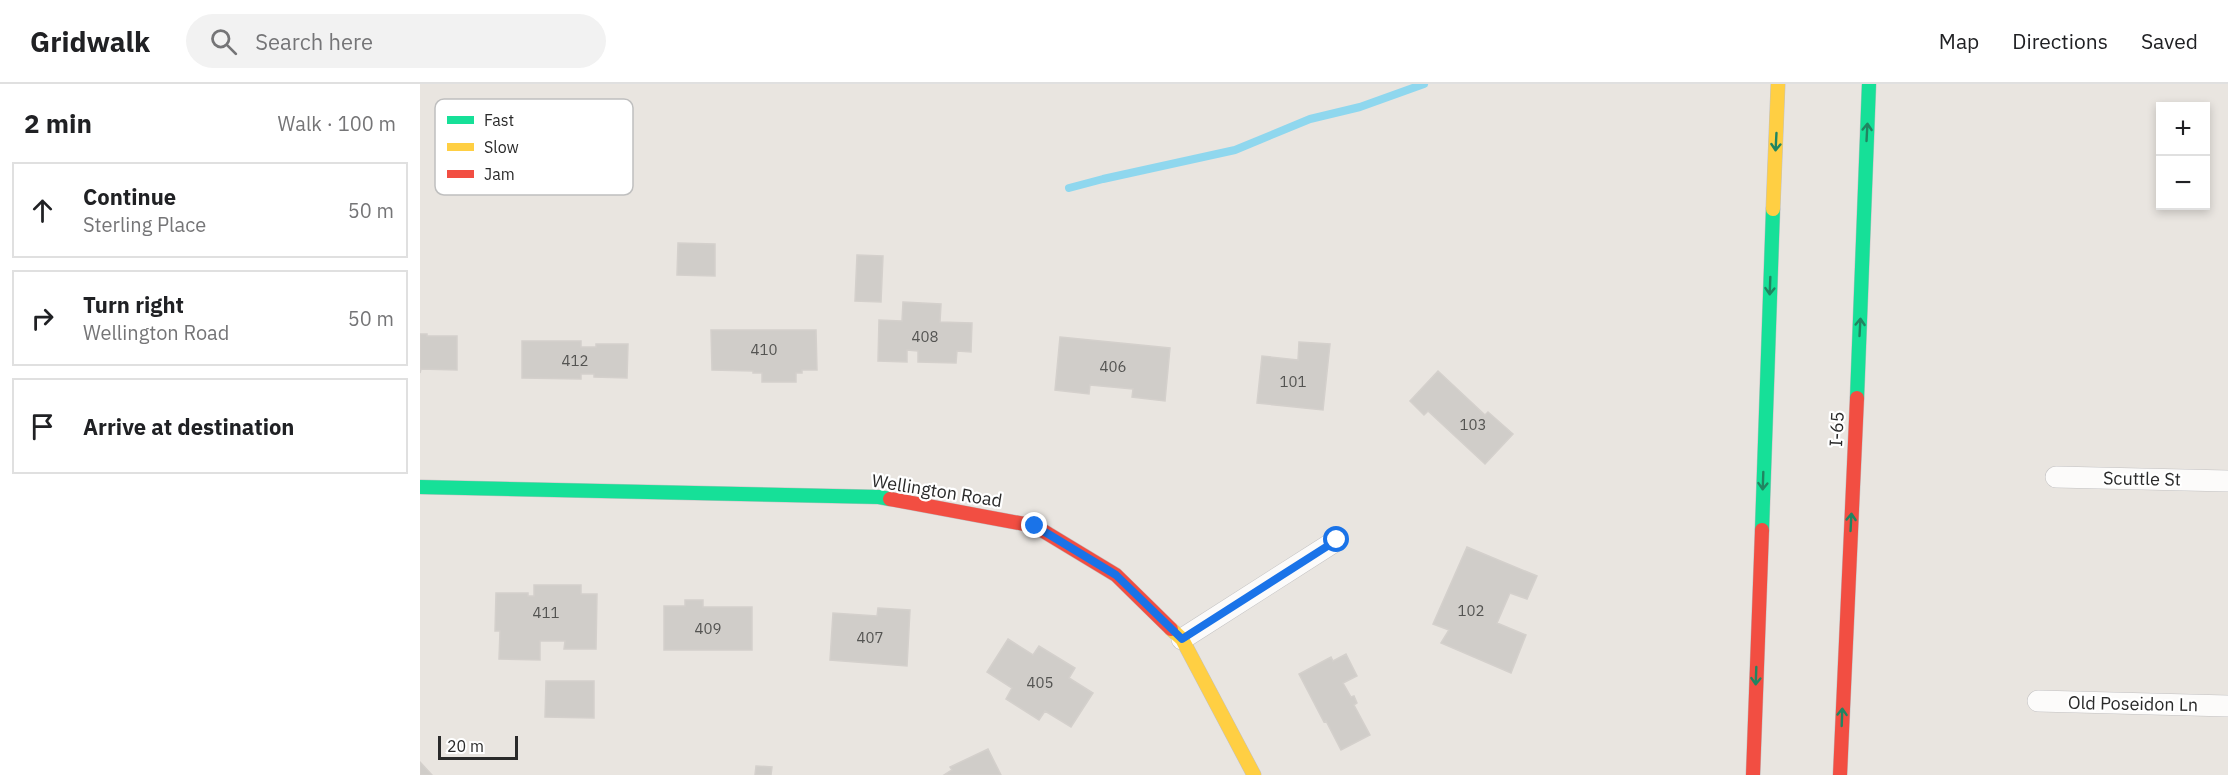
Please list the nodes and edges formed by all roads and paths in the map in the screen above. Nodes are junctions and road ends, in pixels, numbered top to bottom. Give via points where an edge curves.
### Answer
1 (1778, 84) edge
2 (1869, 84) edge
3 (2056, 477) dead end
4 (2228, 480) edge
5 (420, 487) edge
6 (1337, 540) dead end
7 (1182, 639) junction
8 (2037, 701) dead end
9 (2228, 706) edge
10 (1254, 775) edge
11 (1753, 775) edge
12 (1840, 775) edge

1 -> 11 main road
12 -> 2 main road, I-65
3 - 4 street, Scuttle St
5 - 7 main road, Wellington Road via 879,497 1035,526 1116,575
6 - 7 street
7 - 10 main road, Wellington Road
8 - 9 street, Old Poseidon Ln

